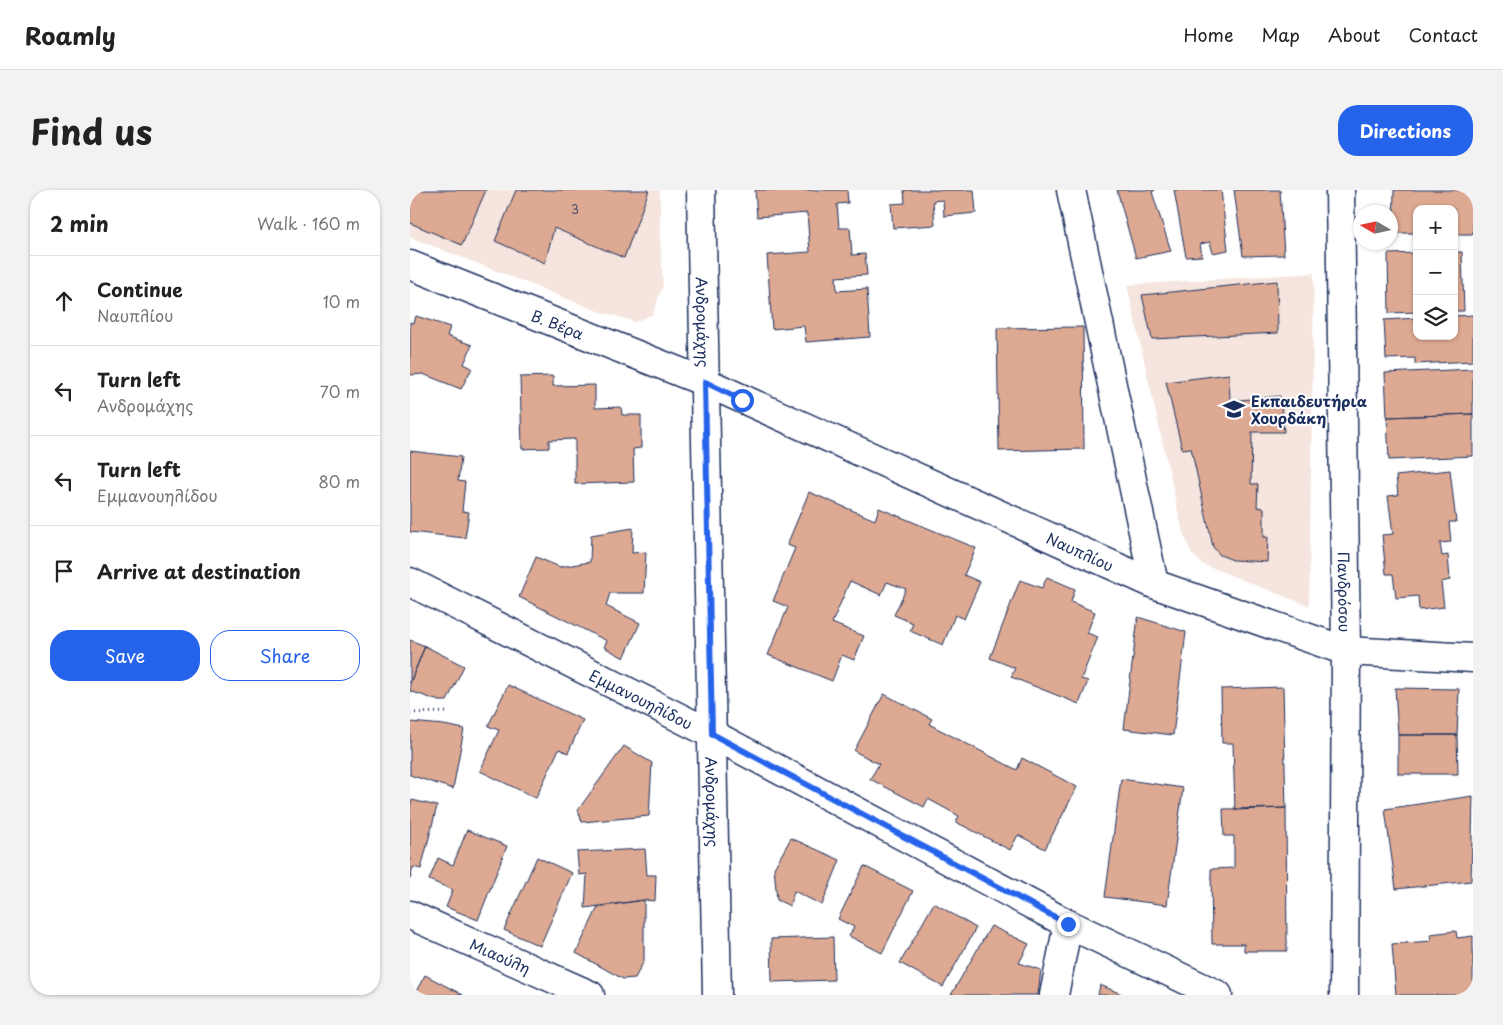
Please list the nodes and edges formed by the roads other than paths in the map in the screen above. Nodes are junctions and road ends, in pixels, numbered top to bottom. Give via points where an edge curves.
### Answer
1 (701, 190) edge
2 (1071, 190) edge
3 (1340, 190) edge
4 (410, 265) edge
5 (705, 382) junction
6 (410, 582) edge
7 (1154, 584) junction
8 (1346, 651) junction
9 (1473, 658) edge
10 (712, 734) junction
11 (410, 915) edge
12 (1068, 924) junction
13 (590, 995) edge
14 (717, 995) edge
15 (1054, 995) edge
16 (1218, 995) edge
17 (1344, 995) edge

1 - 5 street, Ανδρομάχης
2 - 7 street
3 - 8 street, Πανδρόσου
4 - 5 street, Β. Βέρα
5 - 7 street, Ναυπλίου
5 - 10 street, Ανδρομάχης
6 - 10 street, Εμμανουηλίδου
7 - 8 street, Ναυπλίου
8 - 9 street, Ναυπλίου
8 - 17 street, Πανδρόσου
10 - 12 street, Εμμανουηλίδου
10 - 14 street, Ανδρομάχης
11 - 13 street, Μιαούλη
12 - 15 street
12 - 16 street, Εμμανουηλίδου

